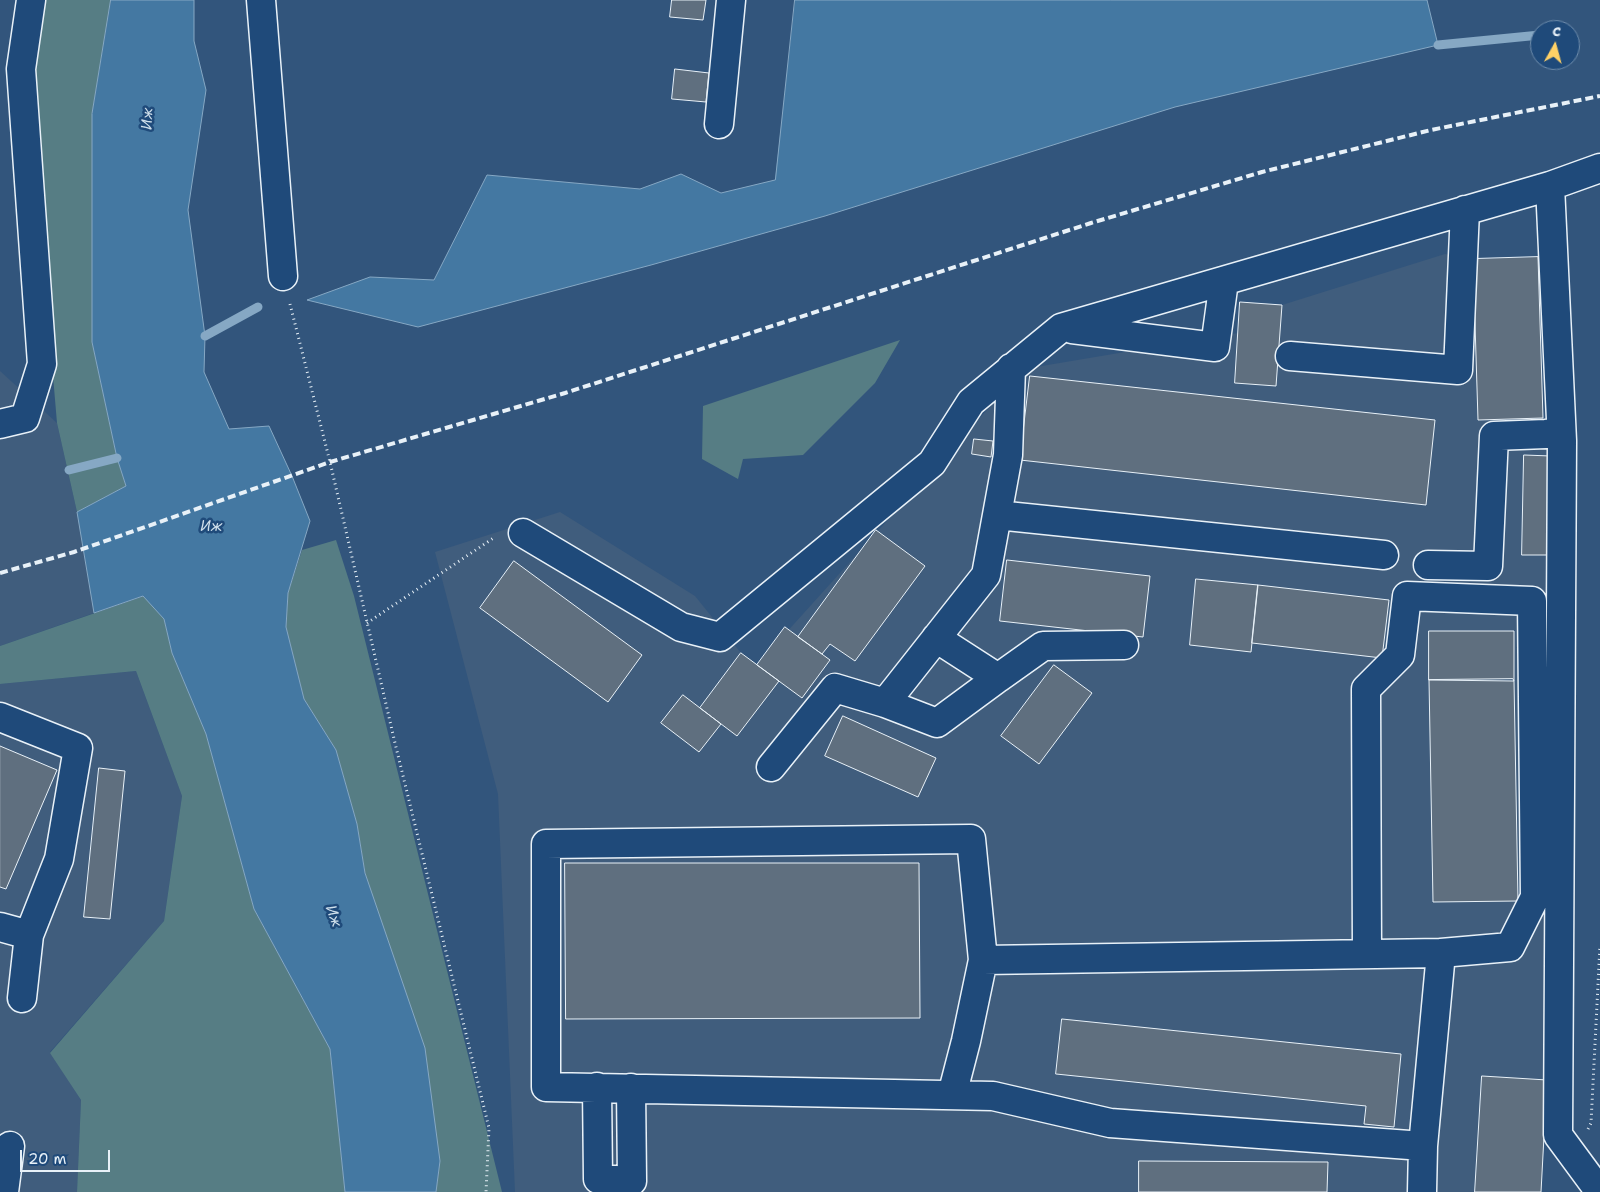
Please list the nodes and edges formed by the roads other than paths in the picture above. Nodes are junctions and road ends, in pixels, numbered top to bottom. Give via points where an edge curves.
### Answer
1 (31, 0) edge
2 (261, 0) edge
3 (731, 0) edge
4 (719, 124) dead end
5 (1600, 168) edge
6 (1550, 186) junction
7 (1465, 210) junction
8 (283, 276) road end
9 (1224, 281) junction
10 (1061, 328) junction
11 (1290, 356) dead end
12 (1012, 368) junction
13 (0, 424) edge
14 (1562, 437) junction
15 (997, 516) junction
16 (522, 532) road end
17 (1384, 555) dead end
18 (1428, 565) dead end
19 (936, 638) junction
20 (1124, 645) dead end
21 (998, 678) junction
22 (885, 703) junction
23 (0, 717) edge
24 (771, 767) dead end
25 (0, 927) edge
26 (29, 935) junction
27 (1441, 953) junction
28 (1367, 954) junction
29 (983, 960) junction
30 (22, 998) dead end
31 (597, 1087) junction
32 (631, 1088) junction
33 (952, 1095) junction
34 (10, 1146) dead end
35 (1423, 1146) junction
36 (4, 1192) edge
37 (1422, 1192) edge
38 (1600, 1192) edge

1 - 13 street via 21,69 42,364 25,418
2 - 8 street
3 - 4 street
5 - 6 street
6 - 7 street
6 - 14 street
7 - 9 street
7 - 11 street via 1458,370
9 - 10 street
9 - 10 street via 1215,347
10 - 12 street
12 - 15 street via 1008,455
12 - 16 street via 970,402 932,462 720,637 681,627
14 - 18 street via 1546,434 1494,436 1488,566
14 - 38 street via 1558,1135
15 - 17 street
15 - 19 street via 986,575
19 - 21 street
19 - 22 street
20 - 21 street via 1042,646
21 - 22 street via 937,723
22 - 24 street via 835,688
23 - 26 street via 78,748 59,859
25 - 26 street
26 - 30 street
27 - 28 street
27 - 28 street via 1510,947 1535,897 1532,601 1408,596 1400,655 1366,689
27 - 35 street
28 - 29 street
29 - 31 street via 971,839 546,844 546,1087
29 - 33 street
31 - 32 street
31 - 32 street via 598,1179 632,1181
32 - 33 street
33 - 35 street via 993,1096 1110,1122
34 - 36 street
35 - 37 street

